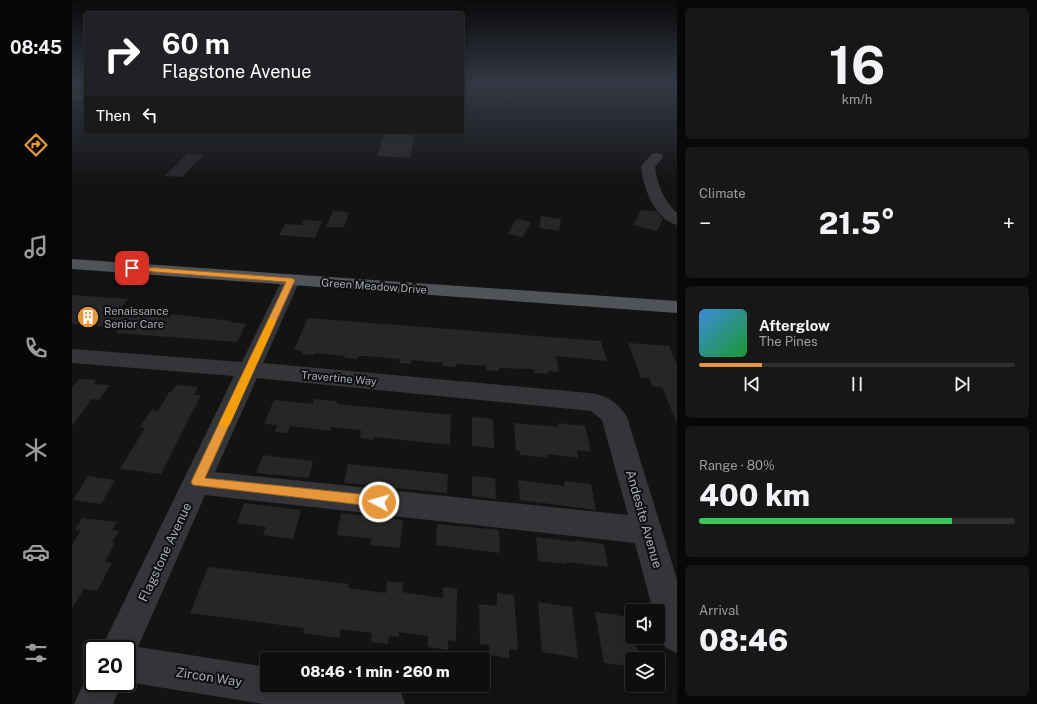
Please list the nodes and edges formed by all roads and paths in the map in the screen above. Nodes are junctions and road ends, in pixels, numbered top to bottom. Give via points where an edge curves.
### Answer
1 (657, 157) dead end
2 (674, 228) edge
3 (72, 264) edge
4 (291, 280) junction
5 (677, 307) edge
6 (72, 356) edge
7 (250, 370) junction
8 (605, 406) joint
9 (197, 482) junction
10 (647, 531) junction
11 (677, 635) edge
12 (123, 640) edge
13 (136, 665) edge
14 (99, 692) edge
15 (93, 704) edge
16 (386, 704) edge

1 - 2 street via 648,166 651,187
3 - 4 main road, Green Meadow Drive
4 - 5 main road, Green Meadow Drive
4 - 7 street, Flagstone Avenue
6 - 7 street, Travertine Way
7 - 8 street, Travertine Way via 591,402
7 - 9 street, Flagstone Avenue
8 - 10 street, Andesite Avenue via 614,417
9 - 10 street
9 - 12 street, Flagstone Avenue
10 - 11 street, Andesite Avenue
13 - 16 street, Zircon Way
14 - 15 street

